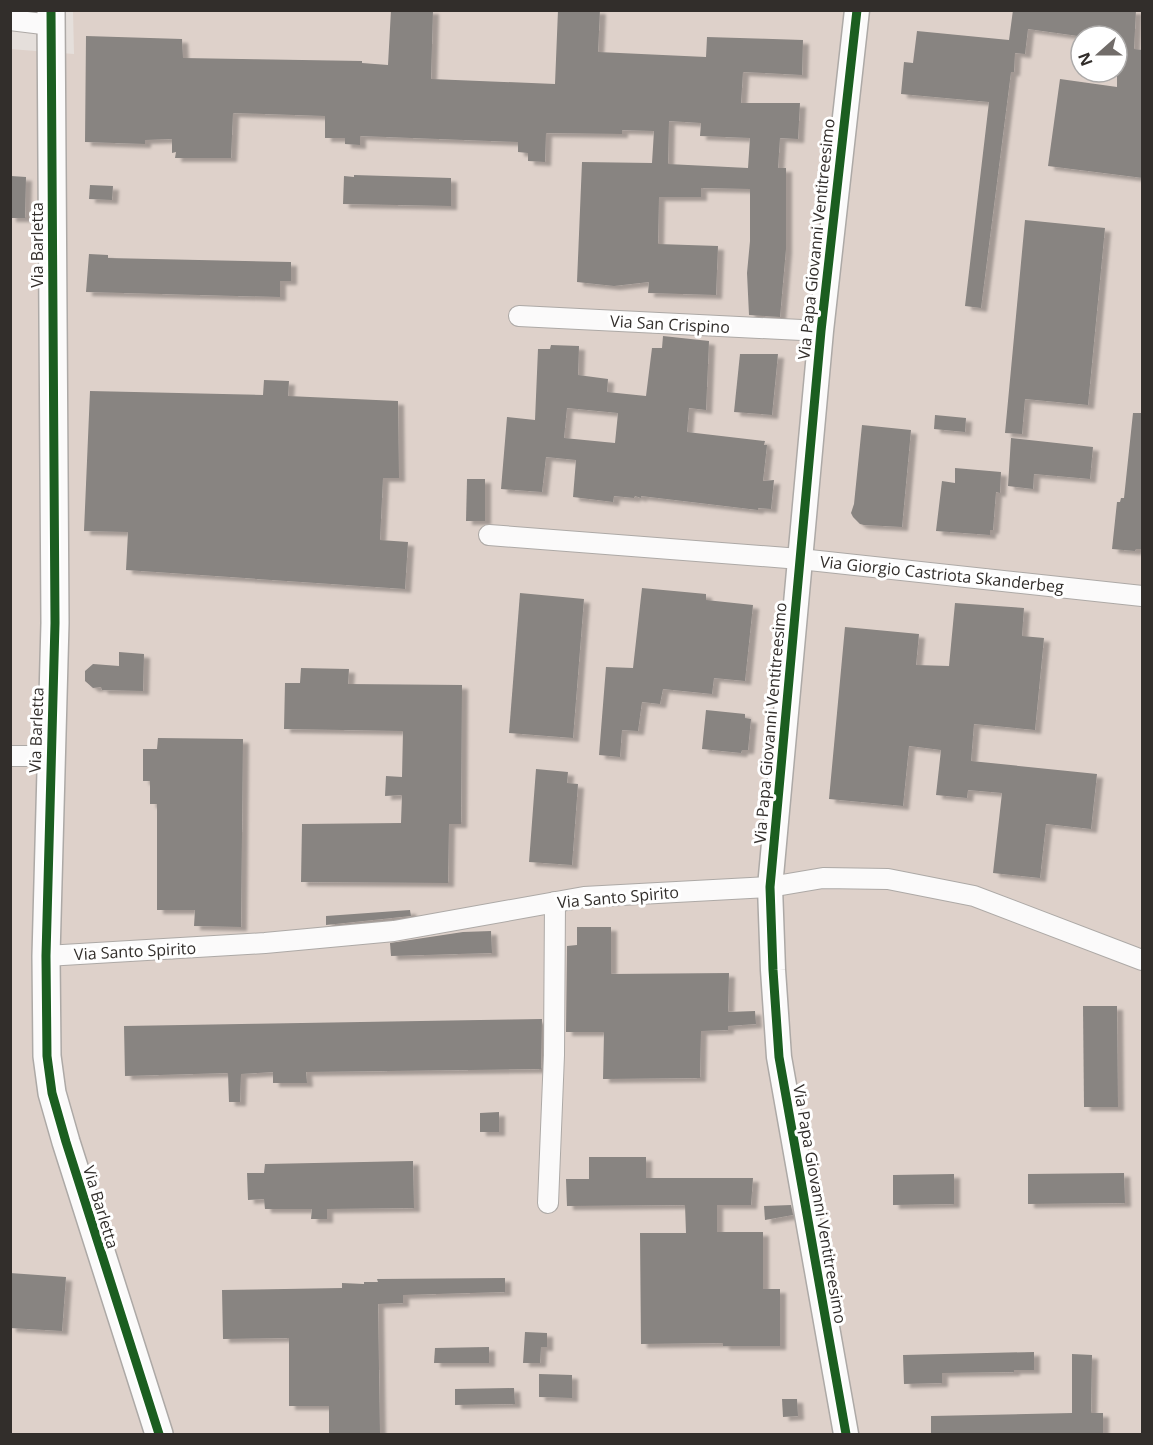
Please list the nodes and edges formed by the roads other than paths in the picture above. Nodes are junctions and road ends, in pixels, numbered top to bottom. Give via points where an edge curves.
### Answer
1 (857, 10) edge
2 (51, 18) edge
3 (10, 20) edge
4 (519, 316) dead end
5 (821, 332) junction
6 (489, 536) dead end
7 (800, 559) junction
8 (1143, 596) edge
9 (10, 756) edge
10 (51, 756) junction
11 (770, 887) junction
12 (555, 902) junction
13 (46, 956) junction
14 (1143, 960) edge
15 (548, 1203) dead end
16 (159, 1434) edge
17 (846, 1434) edge

1 - 5 street, Via Papa Giovanni Ventitreesimo
2 - 3 street
2 - 10 main road, Via Barletta via 55,623
4 - 5 street, Via San Crispino
5 - 7 street, Via Papa Giovanni Ventitreesimo
6 - 7 street, Via Giorgio Castriota Skanderbeg
7 - 8 street, Via Giorgio Castriota Skanderbeg
7 - 11 street, Via Papa Giovanni Ventitreesimo
9 - 10 street
10 - 13 main road, Via Barletta
11 - 12 street, Via Santo Spirito
11 - 14 street, Via Santo Spirito via 823,878 888,879 974,896
11 - 17 street, Via Papa Giovanni Ventitreesimo via 779,1057
12 - 13 street, Via Santo Spirito via 394,931
12 - 15 street
13 - 16 main road, Via Barletta via 47,1056 52,1093

